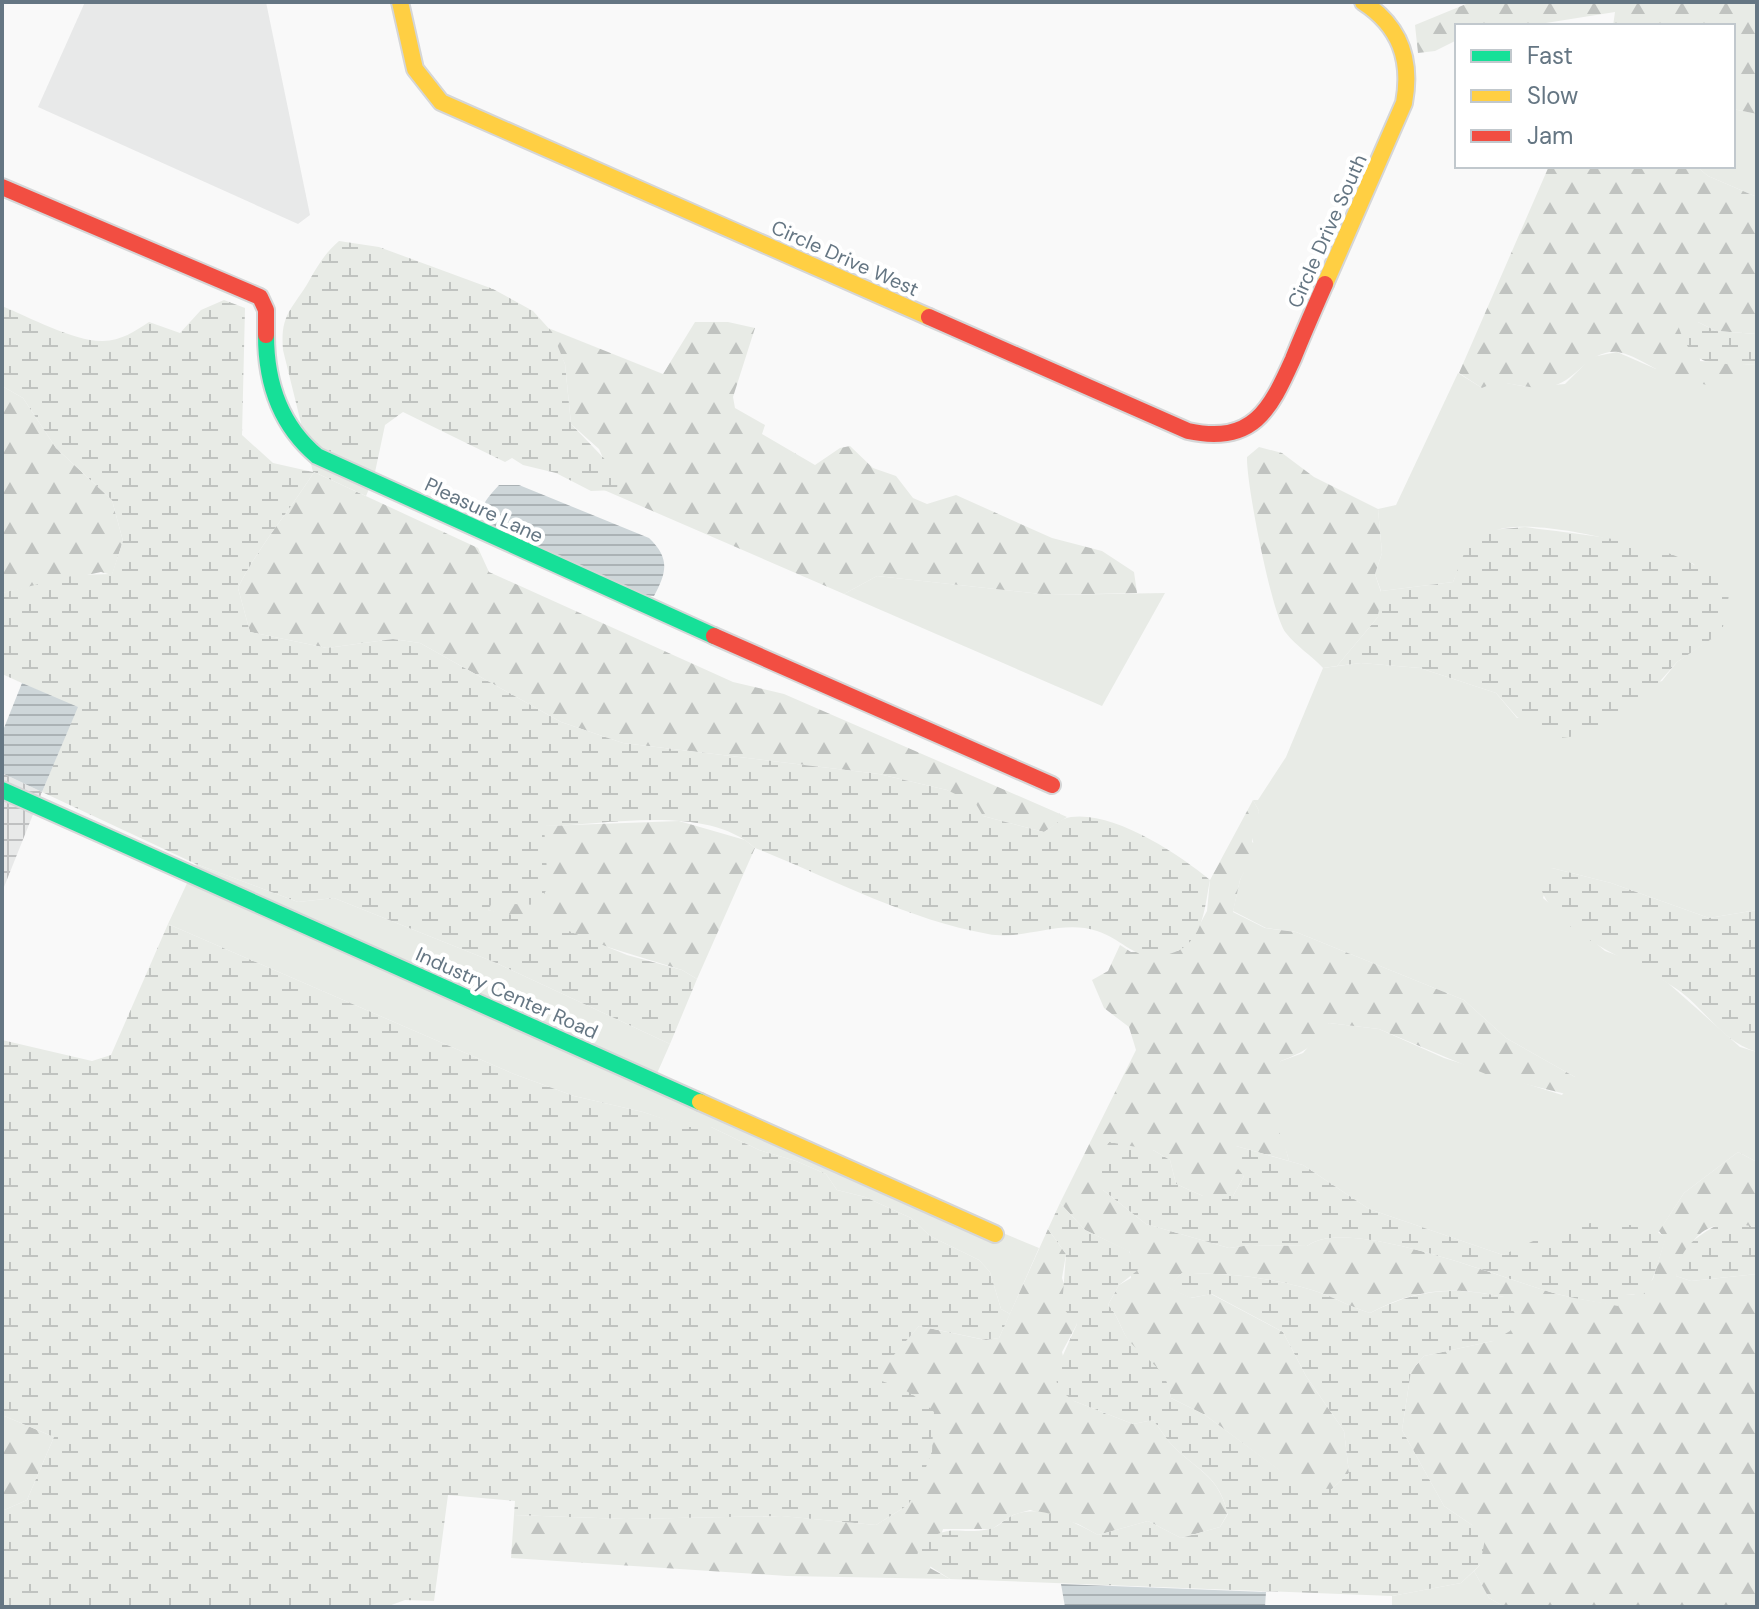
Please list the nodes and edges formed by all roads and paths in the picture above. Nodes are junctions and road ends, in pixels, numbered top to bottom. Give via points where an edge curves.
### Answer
1 (400, 2) edge
2 (1363, 2) edge
3 (2, 187) edge
4 (1240, 431) joint
5 (1052, 785) dead end
6 (2, 790) edge
7 (995, 1234) dead end

1 - 4 street, Circle Drive West via 412,66 438,100 1188,431
2 - 4 street, Circle Drive South via 1396,31 1408,65 1402,108 1274,401
3 - 5 street, Pleasure Lane via 260,297 266,310 273,397 299,441 337,468
6 - 7 street, Industry Center Road

